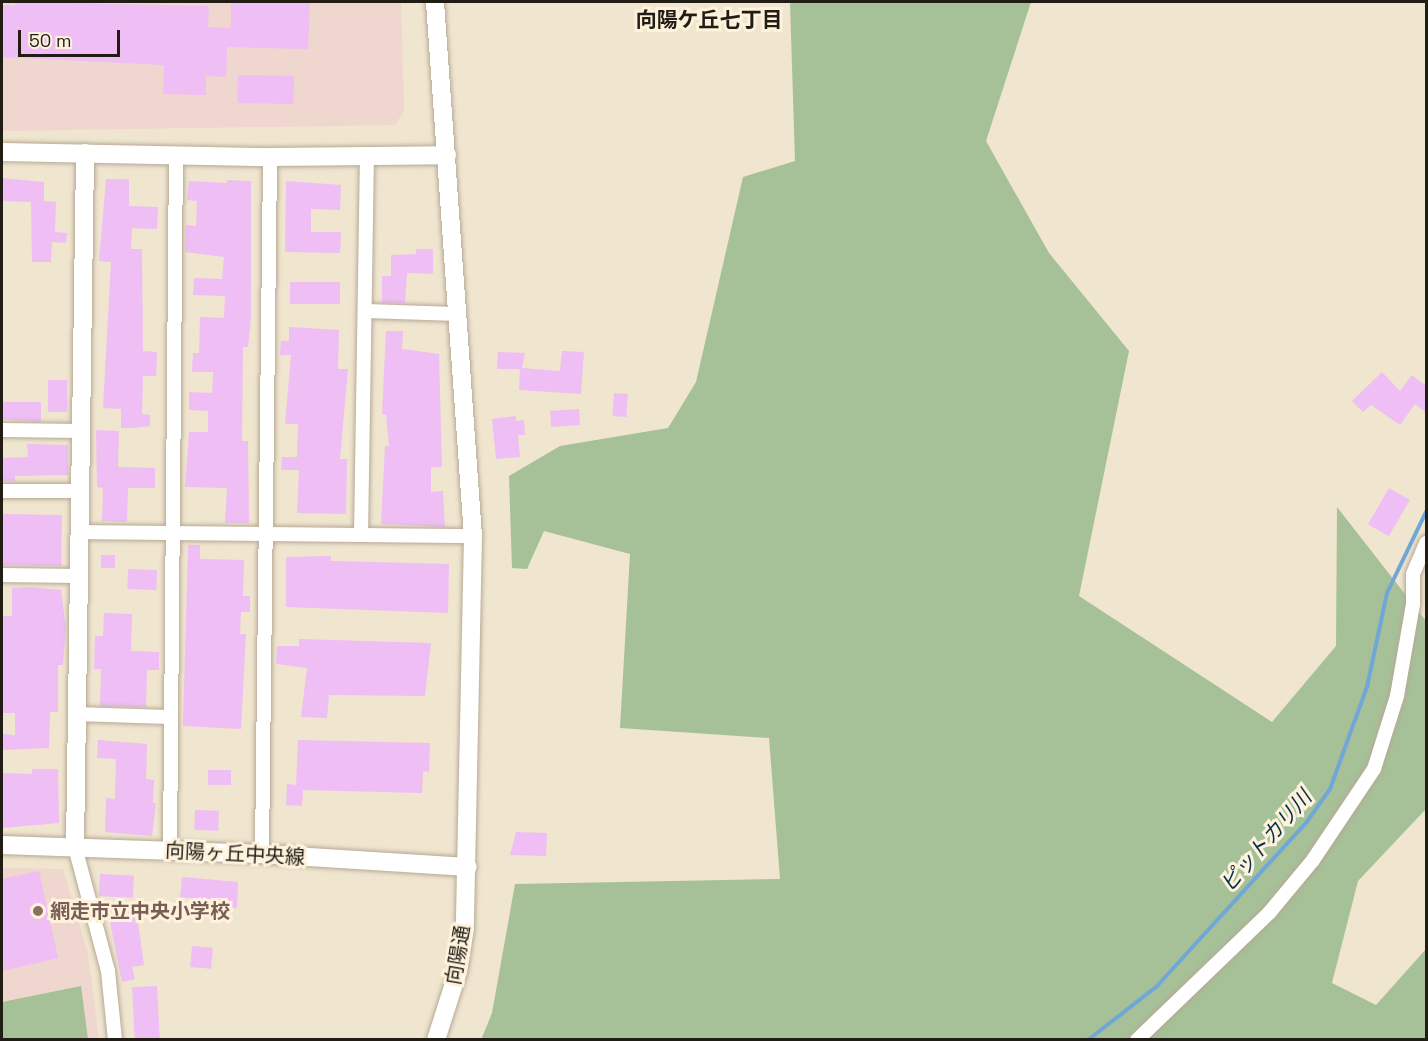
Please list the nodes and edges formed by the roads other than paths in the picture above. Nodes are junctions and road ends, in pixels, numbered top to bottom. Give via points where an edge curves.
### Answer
1 (435, 2) edge
2 (2, 152) edge
3 (85, 153) junction
4 (176, 155) junction
5 (447, 155) junction
6 (270, 157) junction
7 (368, 158) junction
8 (365, 311) junction
9 (458, 314) junction
10 (2, 430) edge
11 (80, 431) junction
12 (2, 490) edge
13 (79, 491) junction
14 (80, 532) junction
15 (266, 533) junction
16 (173, 534) junction
17 (361, 535) junction
18 (473, 536) junction
19 (1426, 543) edge
20 (1420, 573) edge
21 (2, 575) edge
22 (79, 576) junction
23 (75, 714) junction
24 (169, 717) junction
25 (2, 845) edge
26 (75, 846) junction
27 (170, 851) junction
28 (262, 854) junction
29 (468, 867) junction
30 (115, 1040) edge
31 (436, 1040) edge
32 (1137, 1040) edge

1 - 5 street, 向陽通
2 - 3 street
3 - 4 street
3 - 11 street
4 - 6 street
4 - 16 street
5 - 7 street
5 - 9 street, 向陽通
6 - 7 street
6 - 15 street
7 - 8 street
8 - 9 street
8 - 17 street
9 - 18 street, 向陽通
10 - 11 street
11 - 13 street
12 - 13 street
13 - 14 street
14 - 16 street
14 - 22 street
15 - 16 street
15 - 17 street
15 - 28 street
16 - 24 street
17 - 18 street
18 - 29 street, 向陽通
19 - 20 street
20 - 32 street via 1397,696 1374,769 1313,860 1269,913
21 - 22 street
22 - 23 street
23 - 24 street
23 - 26 street
24 - 27 street
25 - 26 street, 向陽ヶ丘中央線
26 - 27 street, 向陽ヶ丘中央線
26 - 30 street via 108,971
27 - 28 street, 向陽ヶ丘中央線
28 - 29 street, 向陽ヶ丘中央線
29 - 31 street, 向陽通 via 458,971

